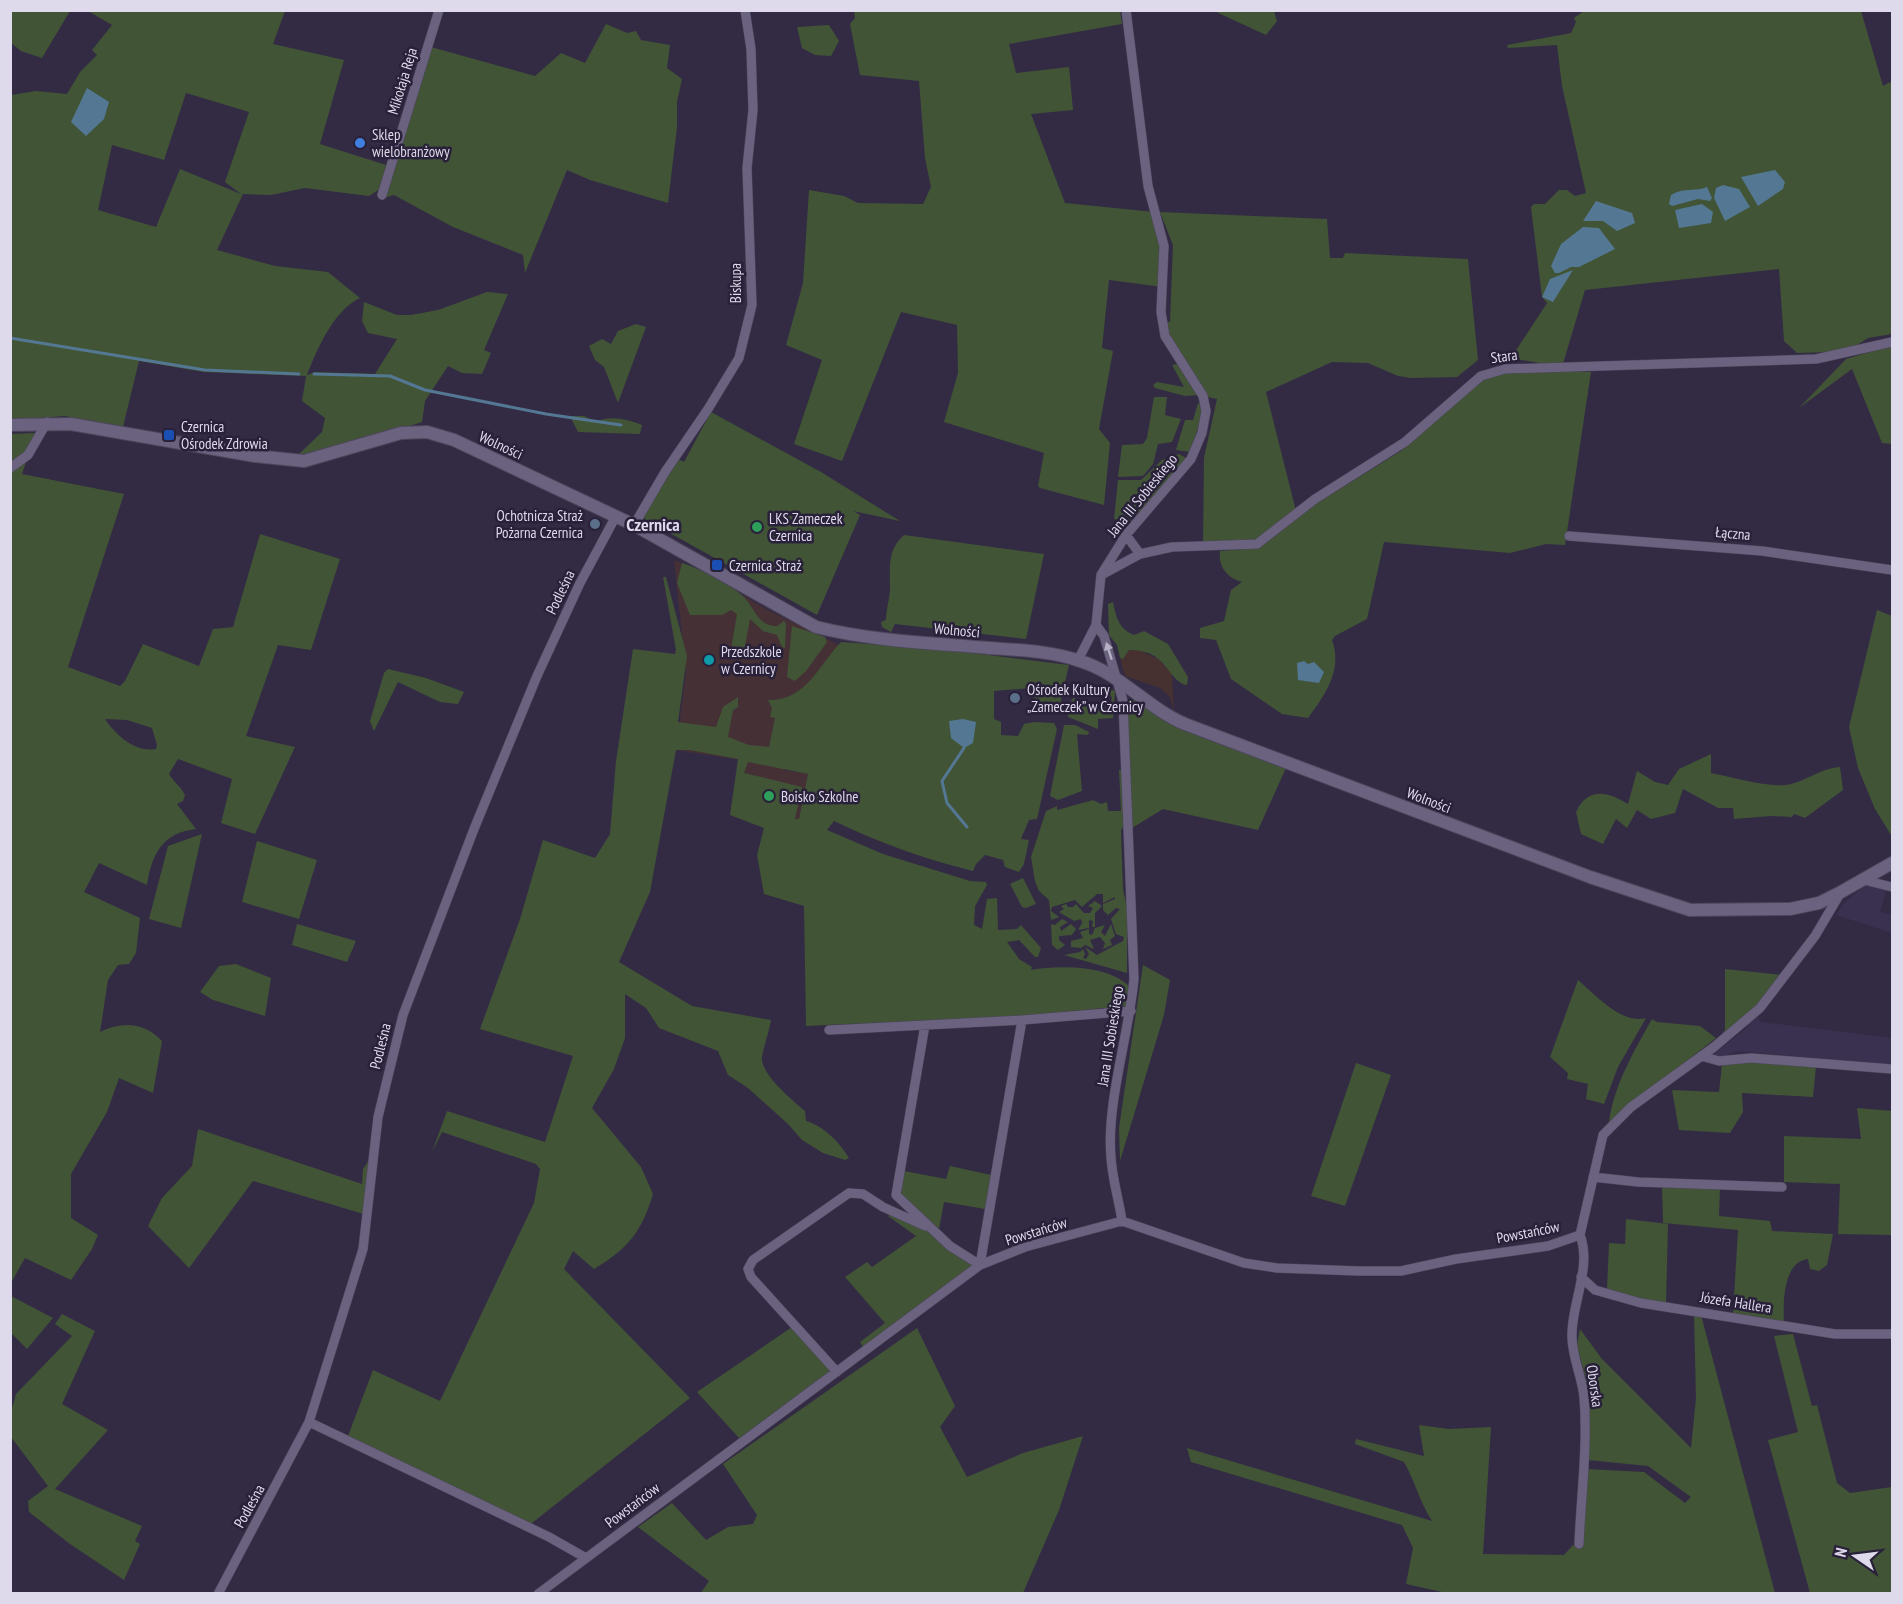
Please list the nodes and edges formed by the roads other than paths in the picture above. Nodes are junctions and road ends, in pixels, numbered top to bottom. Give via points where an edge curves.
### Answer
1 (439, 10) edge
2 (745, 10) edge
3 (1126, 10) edge
4 (382, 195) dead end
5 (1893, 342) edge
6 (47, 422) junction
7 (10, 425) edge
8 (10, 468) edge
9 (616, 516) junction
10 (634, 525) junction
11 (1126, 535) junction
12 (1569, 536) dead end
13 (1140, 554) junction
14 (1893, 570) edge
15 (1101, 576) junction
16 (1096, 625) junction
17 (1078, 660) junction
18 (1118, 679) junction
19 (1893, 863) edge
20 (1864, 880) junction
21 (1893, 887) edge
22 (1842, 892) junction
23 (1131, 1011) junction
24 (1022, 1020) junction
25 (925, 1025) junction
26 (829, 1030) dead end
27 (1714, 1047) junction
28 (1701, 1056) junction
29 (1719, 1061) junction
30 (1893, 1069) edge
31 (1593, 1177) junction
32 (1782, 1186) dead end
33 (896, 1195) junction
34 (883, 1207) junction
35 (1122, 1221) junction
36 (932, 1228) junction
37 (1580, 1235) junction
38 (980, 1265) junction
39 (1581, 1276) junction
40 (1893, 1334) edge
41 (837, 1372) junction
42 (309, 1422) junction
43 (1579, 1544) dead end
44 (586, 1558) junction
45 (218, 1593) edge
46 (538, 1593) edge

1 - 4 street, Mikołaja Reja
2 - 10 street, Biskupa via 753,110 747,168 752,304 739,358
3 - 11 street, Jana III Sobieskiego via 1148,186 1164,246 1161,312 1165,336 1203,396 1206,411 1191,459
5 - 13 street, Stara via 1816,359 1510,369 1481,376 1405,442 1315,500 1257,544 1172,547
6 - 7 street, Wolności
6 - 8 street via 27,455
6 - 9 street, Wolności via 304,461 400,433 427,432 454,440
9 - 10 street, Wolności
9 - 42 street, Podleśna via 538,674 403,1015 378,1117 363,1249
10 - 17 street, Wolności via 816,627
11 - 13 street
11 - 15 street, Jana III Sobieskiego
12 - 14 street, Łączna via 1762,551
13 - 15 street, Stara
15 - 16 street, Jana III Sobieskiego
16 - 17 street
18 -> 16 street, Jana III Sobieskiego via 1104,636
17 - 18 street, Wolności
18 - 22 street, Wolności via 1179,722 1651,899 1689,910 1759,911 1819,903
18 - 23 street, Jana III Sobieskiego via 1123,701 1134,979
19 - 20 street, Wolności
20 - 21 street
20 - 22 street, Wolności
22 - 27 street, Powstańców via 1778,988
23 - 24 street
23 - 35 street, Jana III Sobieskiego via 1111,1127 1111,1157
24 - 25 street
24 - 38 street
25 - 26 street
25 - 33 street
27 - 28 street, Powstańców
27 - 29 street
28 - 29 street
28 - 31 street, Powstańców via 1631,1107 1604,1135
29 - 30 street via 1751,1058
31 - 32 street
31 - 37 street, Powstańców
33 - 34 street
33 - 36 street
34 - 36 street
34 - 41 street via 864,1194 849,1193 753,1260 748,1269
35 - 37 street, Powstańców via 1244,1263 1277,1269 1401,1270 1548,1246
35 - 38 street, Powstańców via 1026,1247
36 - 38 street
37 - 39 street, Oborska
38 - 41 street, Powstańców
39 - 40 street, Józefa Hallera via 1595,1290 1641,1303 1835,1334
39 - 43 street, Oborska via 1572,1318 1584,1412
41 - 44 street, Powstańców
42 - 44 street
42 - 45 street, Podleśna
44 - 46 street, Powstańców

